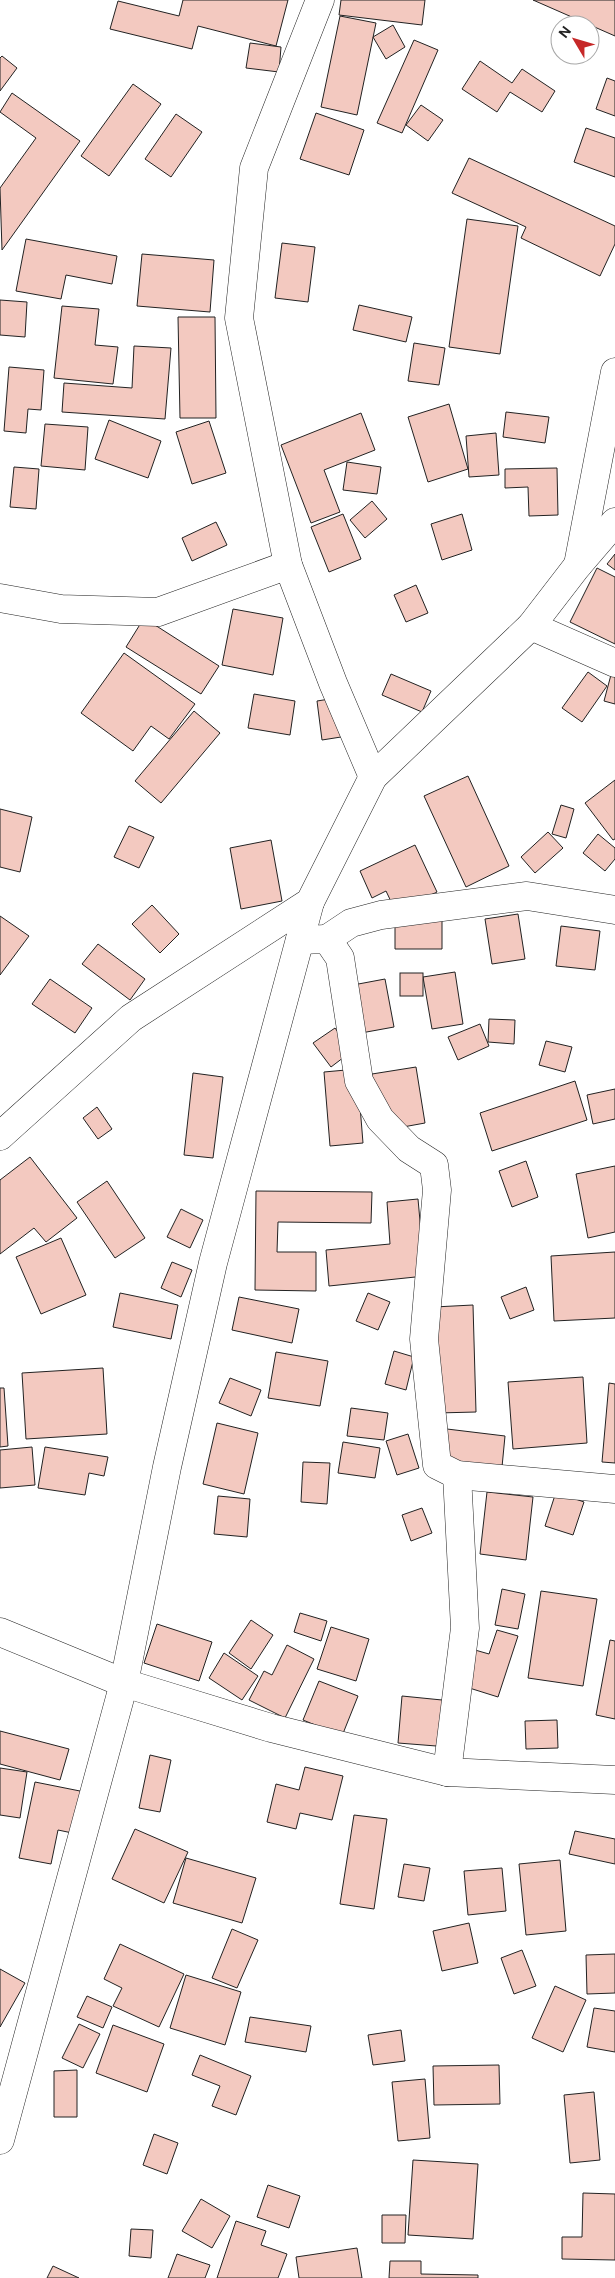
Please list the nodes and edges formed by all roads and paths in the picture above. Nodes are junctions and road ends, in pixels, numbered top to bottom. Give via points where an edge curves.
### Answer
1 (320, 0) edge
2 (615, 372) edge
3 (615, 522) edge
4 (288, 565) junction
5 (578, 565) junction
6 (0, 598) edge
7 (531, 626) junction
8 (615, 663) edge
9 (373, 777) junction
10 (310, 902) junction
11 (615, 910) edge
12 (326, 939) junction
13 (300, 940) junction
14 (0, 1136) edge
15 (457, 1475) junction
16 (615, 1489) edge
17 (0, 1632) edge
18 (124, 1683) junction
19 (447, 1772) junction
20 (615, 1780) edge
21 (0, 2140) edge

1 - 4 street via 254,168 239,318
2 - 5 street
3 - 5 street
4 - 6 street via 158,612 61,609
4 - 9 street
5 - 7 street
7 - 8 street
7 - 9 street
9 - 10 street
10 - 13 street
10 - 14 street via 131,1018
11 - 12 street via 526,896 381,915 351,923
12 - 13 street
12 - 15 street via 340,958 359,1081 380,1119 409,1149 434,1165 437,1190 424,1339 437,1465
13 - 18 street via 213,1263 167,1467
15 - 16 street
15 - 19 street via 465,1628
17 - 18 street
18 - 19 street via 271,1728
18 - 21 street
19 - 20 street

